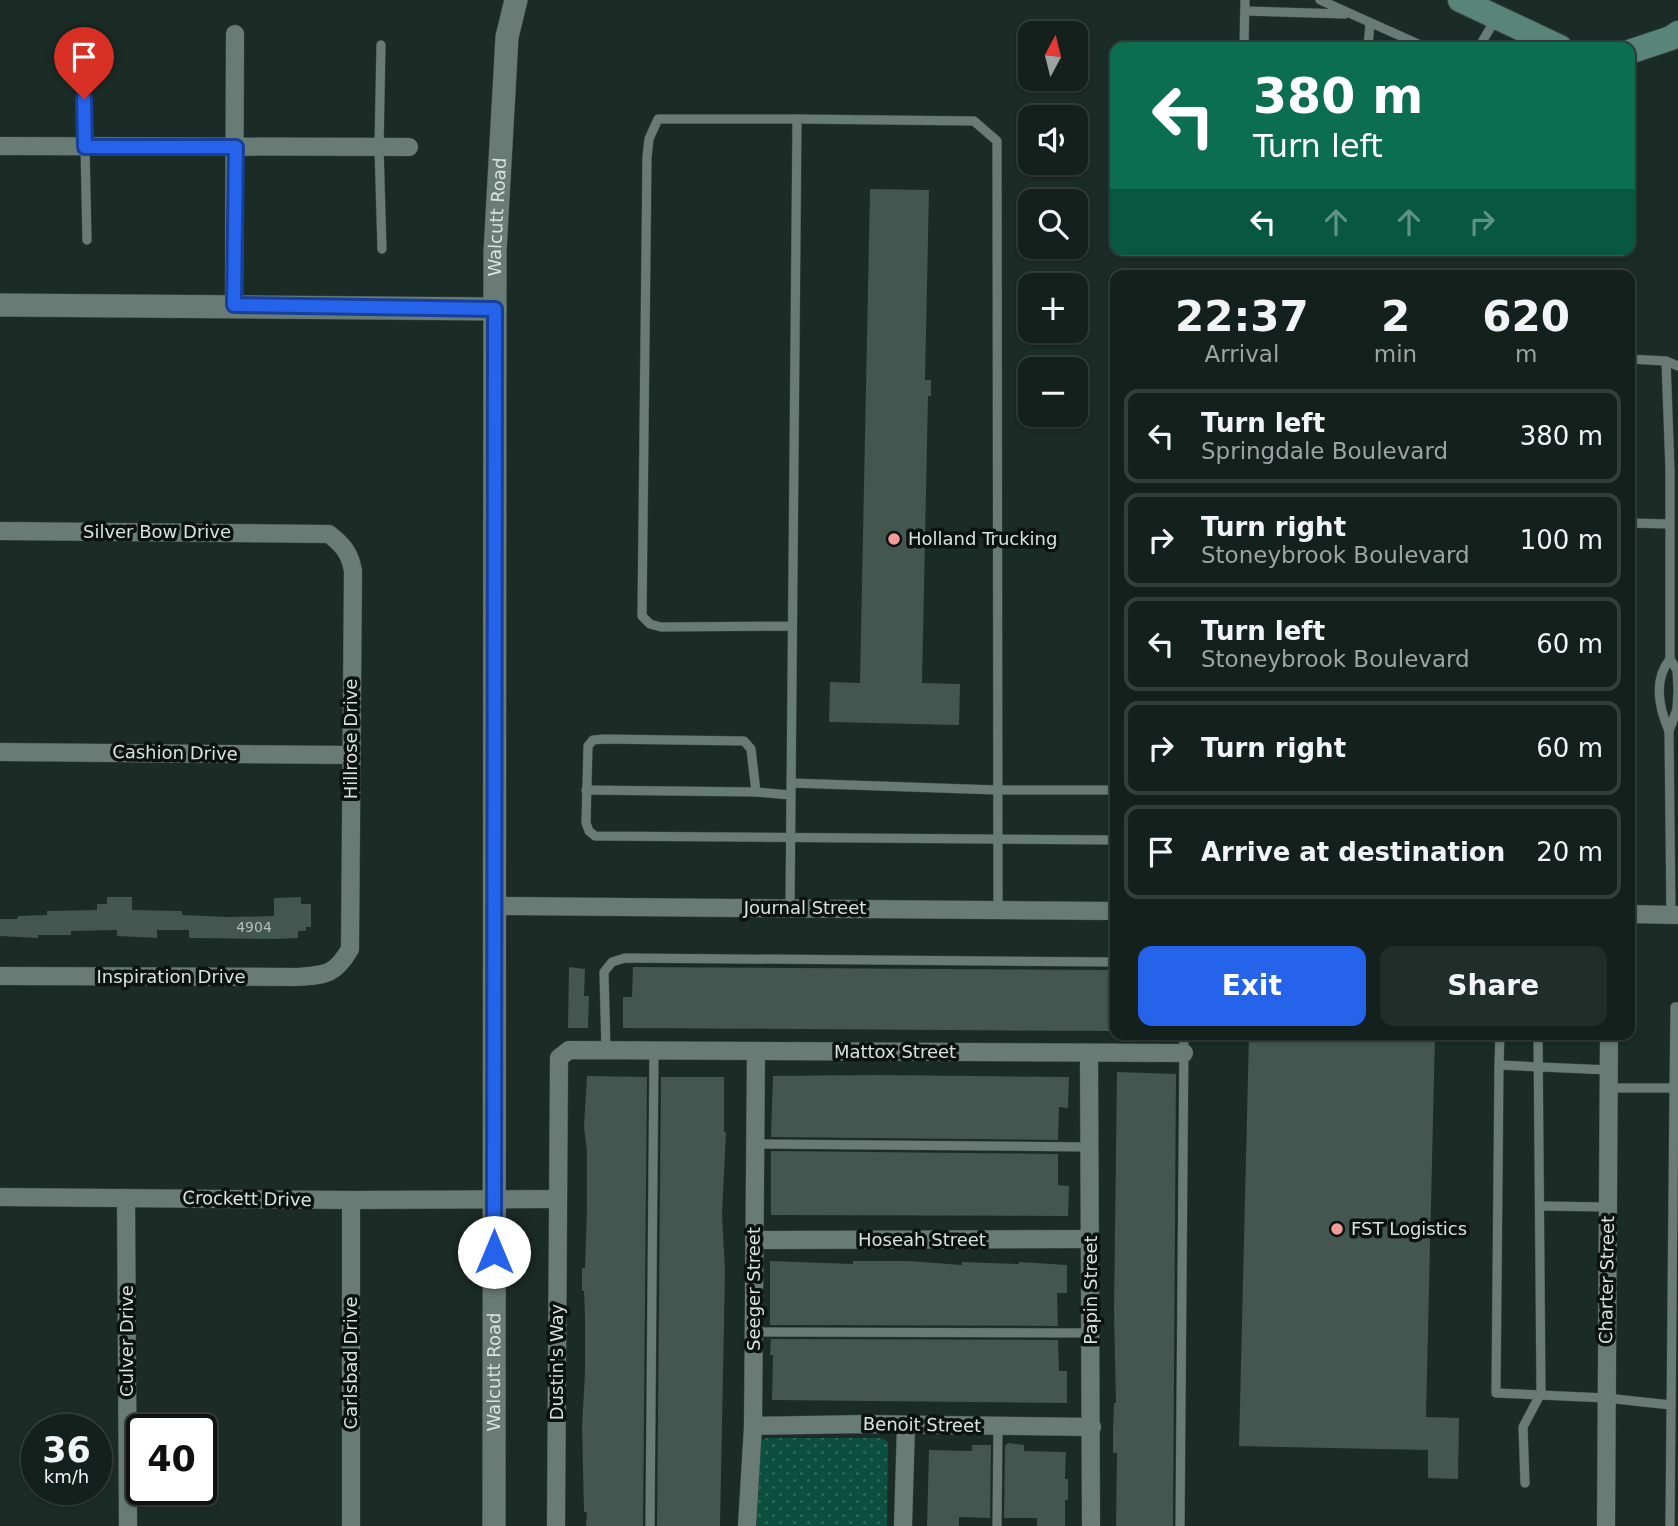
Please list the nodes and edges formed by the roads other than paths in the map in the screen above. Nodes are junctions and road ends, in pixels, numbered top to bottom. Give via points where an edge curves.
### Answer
1 (516, 0) edge
2 (1245, 0) edge
3 (1320, 0) edge
4 (1460, 0) edge
5 (1245, 11) junction
6 (1347, 14) junction
7 (1496, 19) junction
8 (1370, 23) junction
9 (1678, 33) edge
10 (235, 34) dead end
11 (1244, 42) edge
12 (1368, 42) edge
13 (1414, 42) edge
14 (1482, 42) edge
15 (1549, 42) edge
16 (381, 46) dead end
17 (1635, 50) edge
18 (83, 52) dead end
19 (797, 119) junction
20 (0, 146) edge
21 (85, 147) junction
22 (236, 147) junction
23 (379, 147) junction
24 (409, 147) dead end
25 (87, 240) dead end
26 (382, 249) dead end
27 (0, 305) edge
28 (234, 305) junction
29 (495, 309) junction
30 (1635, 359) edge
31 (1666, 361) junction
32 (1678, 366) edge
33 (1674, 470) edge
34 (1635, 523) edge
35 (1668, 524) junction
36 (0, 531) edge
37 (313, 532) joint
38 (1674, 559) edge
39 (792, 626) junction
40 (1670, 659) junction
41 (1678, 690) edge
42 (1669, 731) junction
43 (0, 752) edge
44 (351, 755) junction
45 (791, 783) junction
46 (586, 790) junction
47 (997, 790) junction
48 (1110, 790) edge
49 (756, 792) junction
50 (790, 795) junction
51 (790, 838) junction
52 (998, 840) junction
53 (1110, 840) edge
54 (1675, 847) edge
55 (495, 906) junction
56 (790, 908) junction
57 (998, 910) junction
58 (1110, 911) edge
59 (1635, 915) edge
60 (1674, 915) edge
61 (1110, 962) edge
62 (340, 966) joint
63 (0, 976) edge
64 (1678, 1007) edge
65 (1184, 1040) edge
66 (1500, 1040) edge
67 (1538, 1040) edge
68 (1609, 1040) edge
69 (654, 1050) junction
70 (606, 1051) junction
71 (755, 1051) junction
72 (1184, 1053) junction
73 (1088, 1054) junction
74 (1499, 1065) junction
75 (1538, 1066) junction
76 (1609, 1070) junction
77 (1609, 1088) junction
78 (1674, 1088) junction
79 (755, 1144) junction
80 (1090, 1147) junction
81 (0, 1197) edge
82 (126, 1198) junction
83 (494, 1199) junction
84 (557, 1199) junction
85 (351, 1200) junction
86 (1541, 1206) junction
87 (1608, 1207) junction
88 (1090, 1239) junction
89 (754, 1240) junction
90 (754, 1332) junction
91 (1091, 1333) junction
92 (1541, 1393) junction
93 (1606, 1398) junction
94 (1671, 1405) junction
95 (906, 1425) junction
96 (753, 1426) junction
97 (998, 1426) junction
98 (1092, 1427) junction
99 (1525, 1483) dead end
100 (128, 1526) edge
101 (351, 1526) edge
102 (494, 1526) edge
103 (556, 1526) edge
104 (650, 1526) edge
105 (747, 1526) edge
106 (903, 1526) edge
107 (997, 1526) edge
108 (1091, 1526) edge
109 (1180, 1526) edge
110 (1605, 1526) edge
111 (1670, 1526) edge

1 - 29 street, Walcutt Road via 507,37
2 - 5 lane
3 - 6 lane
4 - 7 main road
5 - 6 lane
5 - 11 lane
6 - 8 lane
7 - 14 lane
7 - 15 main road
8 - 12 lane
8 - 13 lane
9 - 17 main road
10 - 22 street
16 - 23 lane
18 - 21 lane
19 - 39 lane
19 - 39 lane via 658,119 649,139 642,616 660,627
19 - 47 lane via 974,121 997,141
20 - 21 street
21 - 22 street
21 - 25 lane
22 - 23 street
22 - 28 street
23 - 24 street
23 - 26 lane
27 - 28 street
28 - 29 street
29 - 55 street, Walcutt Road
30 - 31 lane
31 - 32 lane
31 - 33 lane
33 - 35 lane
34 - 35 lane
35 - 38 lane
36 - 37 street, Silver Bow Drive
37 - 44 street, Hillrose Drive via 329,534 342,544 353,571
38 - 40 lane
39 - 45 lane
40 - 41 lane via 1677,670
40 - 42 lane via 1661,670 1659,708
41 - 42 lane
42 - 54 lane
43 - 44 street, Cashion Drive
44 - 62 street, Hillrose Drive via 350,949
45 - 47 lane
45 - 50 lane
46 - 49 lane
46 - 49 lane via 588,746 593,740 744,741 751,749
46 - 51 lane via 586,823 595,836
47 - 48 lane
47 - 52 lane
49 - 50 lane
50 - 51 lane
51 - 52 lane
51 - 56 lane
52 - 53 lane
52 - 57 lane
54 - 60 lane
55 - 56 street, Journal Street
55 - 83 street, Walcutt Road
56 - 57 street, Journal Street
57 - 58 street, Journal Street
59 - 60 street
61 - 70 lane via 625,958 612,962 604,972
62 - 63 street, Inspiration Drive via 324,975 296,977
64 - 78 lane
65 - 72 lane
66 - 74 lane
67 - 75 lane
68 - 76 street, Charter Street
69 - 70 street, Mattox Street
69 - 71 street, Mattox Street
69 - 104 lane
70 - 84 street, Dustin's Way via 569,1050 559,1058
71 - 73 street, Mattox Street
71 - 79 street, Seeger Street
72 - 73 street, Mattox Street
72 - 109 lane
73 - 80 street, Papin Street
74 - 75 lane
74 - 92 lane via 1496,1392
75 - 76 lane
75 - 86 lane
76 - 77 street, Charter Street
77 - 78 lane
77 - 87 street, Charter Street
78 - 94 lane
79 - 80 lane
79 - 89 street, Seeger Street
80 - 88 street, Papin Street
81 - 82 street, Crockett Drive
82 - 85 street, Crockett Drive
82 - 100 street, Culver Drive
83 - 84 street
83 - 85 street, Crockett Drive
83 - 102 street, Walcutt Road
84 - 103 street, Dustin's Way
85 - 101 street, Carlsbad Drive
86 - 87 lane
86 - 92 lane
87 - 93 street, Charter Street
88 - 89 street, Hoseah Street
88 - 91 street, Papin Street
89 - 90 street, Seeger Street
90 - 91 lane
90 - 96 street, Seeger Street
91 - 98 street, Papin Street
92 - 93 lane
92 - 99 lane via 1524,1427
93 - 94 lane
93 - 110 street, Charter Street
94 - 111 lane
95 - 96 street, Benoit Street
95 - 97 street, Benoit Street
95 - 106 street
96 - 105 street, Seeger Street
97 - 98 street, Benoit Street
97 - 107 lane
98 - 108 street, Papin Street

